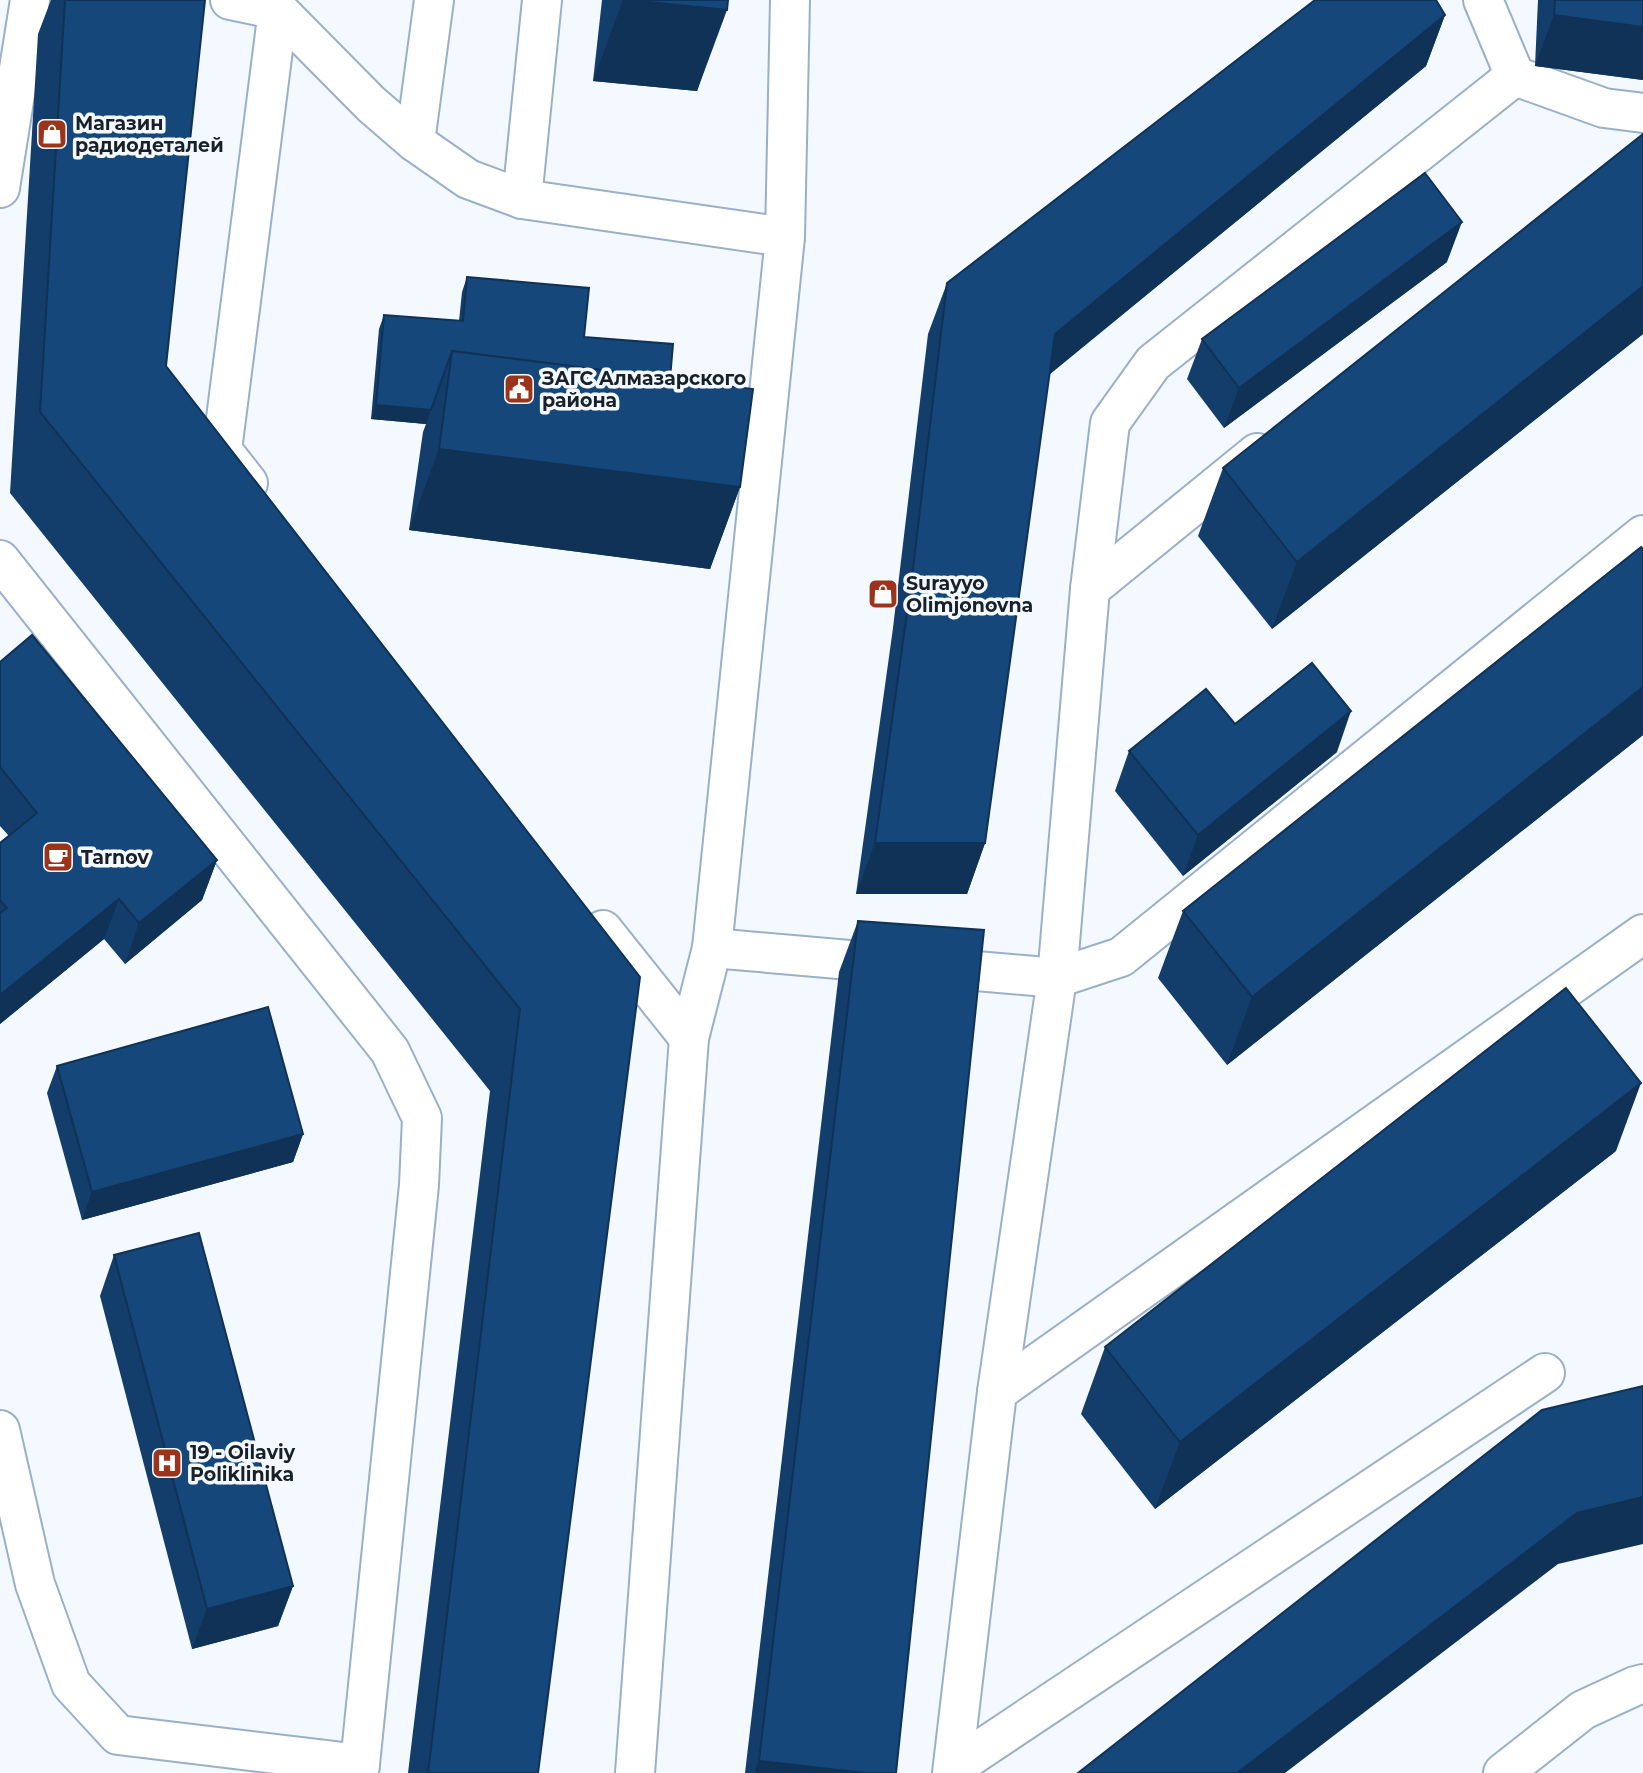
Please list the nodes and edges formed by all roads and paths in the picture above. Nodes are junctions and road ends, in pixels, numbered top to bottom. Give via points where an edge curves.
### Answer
1 (30, 0) edge
2 (230, 0) edge
3 (434, 0) edge
4 (542, 0) edge
5 (790, 0) edge
6 (1483, 0) edge
7 (278, 10) junction
8 (1515, 76) junction
9 (1639, 132) edge
10 (415, 142) junction
11 (0, 188) edge
12 (522, 199) junction
13 (785, 237) junction
14 (1285, 430) edge
15 (274, 515) edge
16 (1643, 535) edge
17 (0, 561) edge
18 (1090, 589) junction
19 (585, 908) edge
20 (1643, 934) edge
21 (712, 948) junction
22 (1056, 978) junction
23 (689, 1038) junction
24 (1545, 1373) dead end
25 (997, 1392) junction
26 (0, 1430) edge
27 (1643, 1684) edge
28 (360, 1768) edge
29 (953, 1771) edge
30 (635, 1773) edge
31 (1503, 1773) edge

1 - 11 street
2 - 7 street
3 - 10 street
4 - 12 street
5 - 13 street
6 - 8 street
7 - 10 street
7 - 15 street via 222,450
8 - 9 street via 1604,108
8 - 18 street via 1153,363 1110,423
10 - 12 street via 468,179
12 - 13 street
13 - 21 street
14 - 18 street
16 - 22 street via 1121,957
17 - 28 street via 390,1051 422,1118
18 - 22 street
19 - 23 street
20 - 25 street
21 - 22 street
21 - 23 street
22 - 25 street
23 - 30 street
24 - 29 street
25 - 29 street
26 - 28 street via 35,1584 71,1684 118,1735
27 - 31 street via 1583,1710

